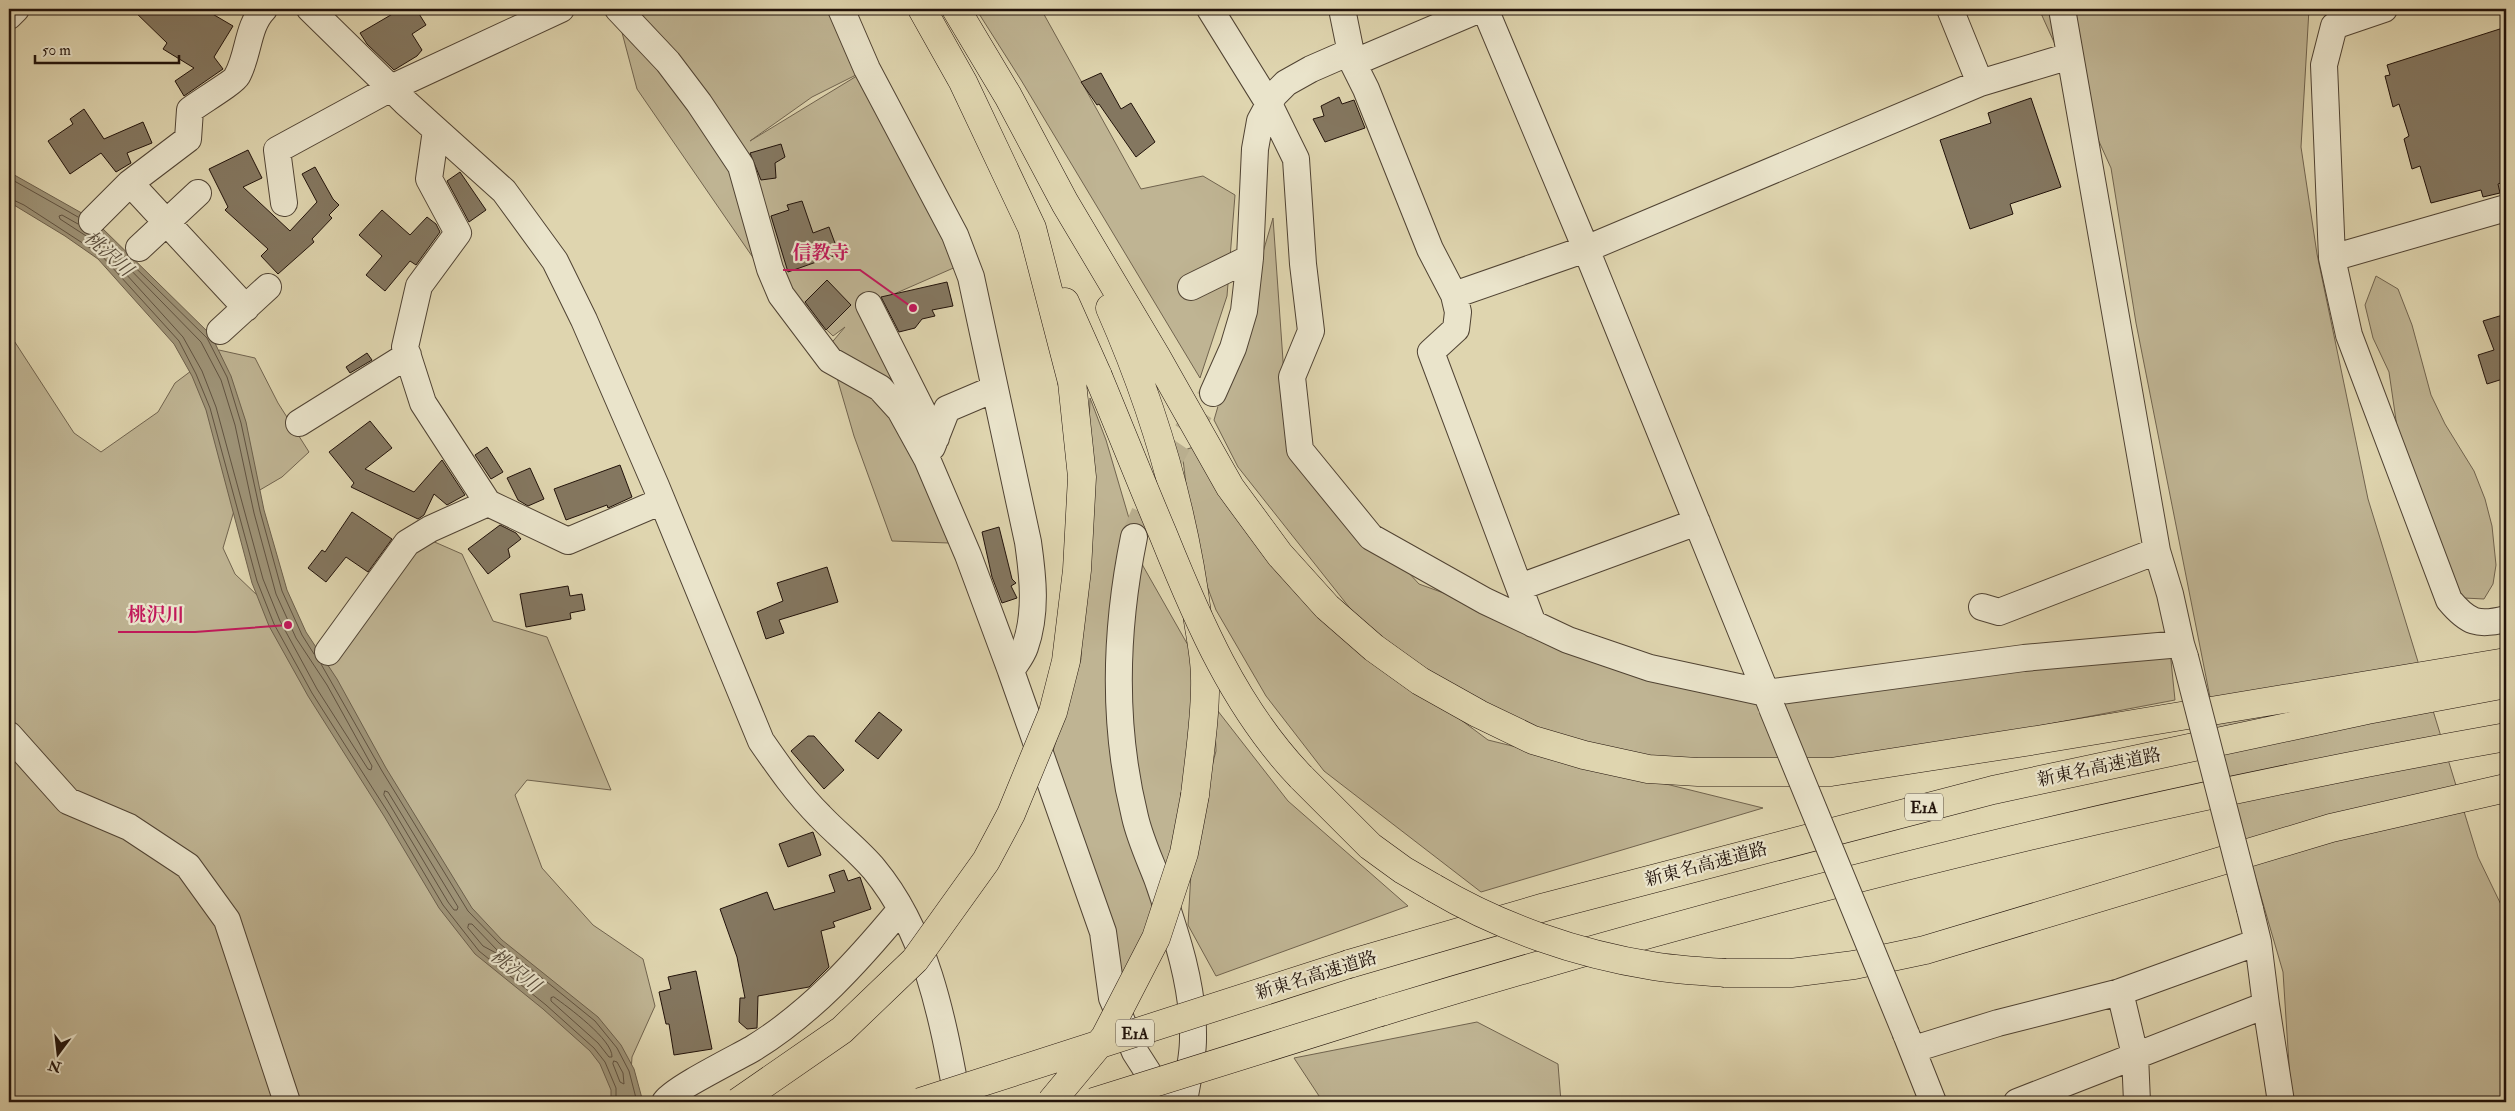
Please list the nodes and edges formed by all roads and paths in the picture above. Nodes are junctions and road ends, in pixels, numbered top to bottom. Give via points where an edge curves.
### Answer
1 (16, 9) edge
2 (264, 9) edge
3 (310, 9) edge
4 (561, 9) edge
5 (618, 9) edge
6 (841, 9) edge
7 (922, 9) edge
8 (956, 9) edge
9 (1210, 9) edge
10 (1342, 9) edge
11 (1480, 9) edge
12 (1485, 9) edge
13 (1950, 9) edge
14 (2062, 9) edge
15 (2384, 9) edge
16 (9, 16) edge
17 (2070, 56) junction
18 (1353, 63) junction
19 (1980, 83) junction
20 (391, 88) junction
21 (1270, 104) junction
22 (436, 130) junction
23 (130, 183) junction
24 (198, 193) dead end
25 (284, 203) dead end
26 (1065, 203) junction
27 (2506, 208) edge
28 (92, 221) dead end
29 (167, 223) junction
30 (140, 248) dead end
31 (1586, 249) junction
32 (1250, 258) junction
33 (2332, 258) junction
34 (268, 287) dead end
35 (1192, 287) dead end
36 (1454, 295) junction
37 (869, 305) dead end
38 (246, 308) junction
39 (220, 331) dead end
40 (408, 355) junction
41 (1085, 379) junction
42 (994, 389) junction
43 (1213, 393) tunnel mouth
44 (299, 423) dead end
45 (932, 449) junction
46 (662, 502) junction
47 (488, 503) junction
48 (1697, 522) junction
49 (1134, 537) tunnel mouth
50 (2157, 551) junction
51 (1520, 587) junction
52 (1982, 607) dead end
53 (2506, 619) edge
54 (1533, 624) junction
55 (2183, 651) junction
56 (328, 652) dead end
57 (2506, 662) edge
58 (1011, 671) junction
59 (2506, 684) edge
60 (1769, 700) junction
61 (9, 735) edge
62 (2506, 737) edge
63 (2506, 788) edge
64 (901, 909) junction
65 (2258, 942) junction
66 (2120, 992) junction
67 (2266, 1005) junction
68 (1910, 1042) junction
69 (2136, 1055) junction
70 (287, 1102) edge
71 (665, 1102) edge
72 (738, 1102) edge
73 (920, 1102) edge
74 (958, 1102) edge
75 (1051, 1102) edge
76 (1093, 1102) edge
77 (1168, 1102) edge
78 (1184, 1102) edge
79 (1933, 1102) edge
80 (2017, 1102) edge
81 (2137, 1102) edge
82 (2281, 1102) edge

1 - 16 street
2 - 23 street via 255,18 249,46 236,78 190,110 188,139
3 - 20 street
4 - 20 street
5 - 45 street via 668,62 741,166 770,269 781,295 830,360 880,388
6 - 42 street via 867,69 955,235 972,277
7 - 41 highway via 963,82 1032,228
8 - 26 highway via 1008,96
9 - 21 street
10 - 18 street
11 - 18 street
12 - 31 street
13 - 19 street
14 - 17 street
15 - 33 street via 2334,26 2324,65
17 - 19 street
17 - 50 street
18 - 21 street via 1350,52 1311,69 1286,83
18 - 36 street via 1430,249
19 - 31 street
20 - 22 street
20 - 25 street via 277,150
21 - 32 street via 1260,120 1255,149
21 - 54 street via 1296,159 1311,331 1292,377 1300,450 1371,538 1484,601
22 - 40 street via 428,179 458,233 419,286 405,347
22 - 46 street via 504,191 555,261 584,320
23 - 28 street
23 - 29 street
24 - 29 street
26 - 57 highway via 1230,487 1280,555 1327,607 1374,648 1420,681 1533,740 1648,769 1831,772
26 - 75 highway, bridge via 1133,359 1182,518 1193,575 1205,678 1195,795 1184,853 1156,938 1106,1037
27 - 33 street
29 - 30 street
29 - 38 street
31 - 36 street
31 - 48 street
32 - 35 street
32 - 43 street via 1244,311 1233,348
33 - 53 street via 2349,336 2449,600 2463,616 2484,624
34 - 38 street
36 - 51 street via 1458,312 1456,329 1431,352
37 - 45 street
38 - 39 street
40 - 44 street
40 - 47 street via 423,403
41 - 63 highway, bridge via 1198,620 1229,678 1262,730 1301,777 1370,846 1403,870 1466,906 1536,936 1586,952 1652,966 1725,974 1800,972 1854,965 1925,950 2331,828
41 - 72 highway, bridge via 1077,570 1066,661 1053,712 1011,814 986,861 915,960 842,1030
42 - 45 street via 947,409
42 - 58 street via 1028,542 1033,580 1025,649
45 - 58 street
46 - 47 street via 568,541
46 - 64 street via 761,741 818,815 874,869
47 - 56 street via 430,529 407,544
48 - 51 street
48 - 60 street
49 - 78 street via 1120,622 1118,697 1124,768 1135,819 1187,977 1193,1038
50 - 52 street via 1999,612
50 - 55 street
51 - 54 street
54 - 60 street via 1568,640 1650,668
55 - 60 street via 2024,658
55 - 65 street, bridge
58 - 77 street via 1102,932 1112,998 1135,1052
59 - 73 highway, 新東名高速道路 / E1A, bridge via 2367,710 1993,790 1554,905 1349,964
60 - 68 street, bridge
61 - 70 street via 68,801 129,827 188,866 226,920
62 - 76 highway, bridge via 2386,758 2052,830 1665,929 1381,1012
64 - 71 street via 864,953 797,1018 754,1048 678,1090
64 - 74 street via 930,976
65 - 66 street
65 - 67 street
66 - 68 street via 1998,1024
66 - 69 street
67 - 69 street
67 - 82 street
68 - 79 street
69 - 80 street
69 - 81 street

